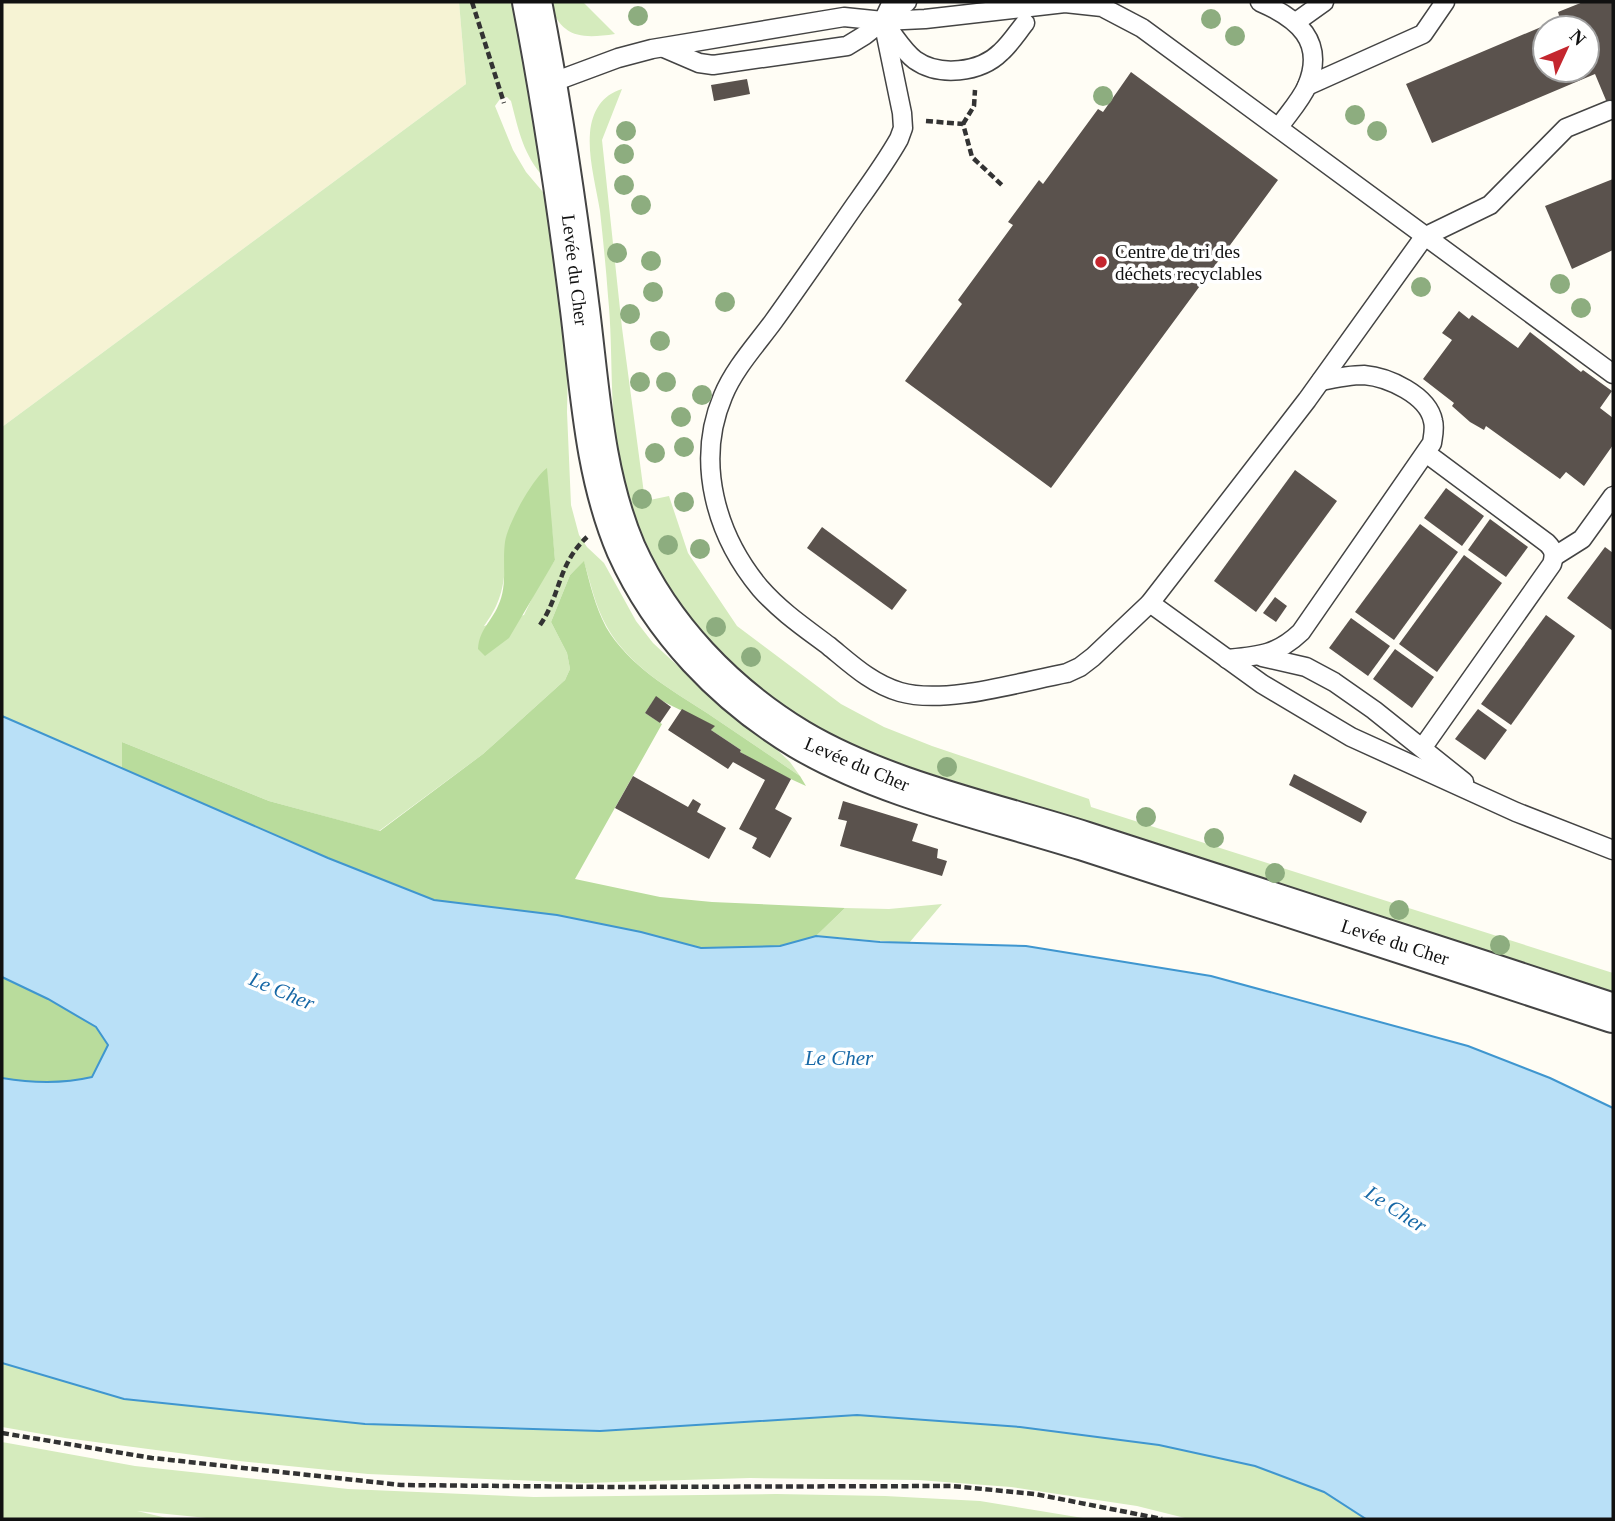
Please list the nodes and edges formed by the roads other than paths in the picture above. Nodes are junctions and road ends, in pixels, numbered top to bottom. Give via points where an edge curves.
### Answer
1 (532, 2) edge
2 (892, 2) edge
3 (907, 2) edge
4 (1260, 2) edge
5 (1324, 2) edge
6 (1445, 2) edge
7 (1082, 3) edge
8 (883, 21) junction
9 (1296, 22) junction
10 (1025, 23) dead end
11 (662, 47) junction
12 (548, 84) junction
13 (1307, 86) junction
14 (1610, 110) dead end
15 (1279, 127) junction
16 (1424, 236) junction
17 (1613, 374) edge
18 (1321, 381) junction
19 (1426, 453) junction
20 (1613, 496) edge
21 (1555, 556) junction
22 (1150, 603) junction
23 (1261, 656) junction
24 (1227, 659) junction
25 (1423, 747) junction
26 (1483, 797) junction
27 (1613, 850) edge
28 (1613, 1013) edge

1 - 12 street, Levée du Cher
2 - 8 lane
3 - 8 lane
4 - 9 lane
5 - 9 lane
6 - 13 lane via 1423,34
7 - 8 lane
7 - 15 lane via 1142,28
8 - 10 lane via 915,60 952,71 971,68 999,54
8 - 11 lane via 844,17
8 - 11 lane via 847,47 722,65 699,63
8 - 22 lane via 903,128 891,154 722,397 710,451 712,493 720,519 760,588 781,610 872,679 900,692 962,693 1067,673 1093,657
9 - 13 lane via 1312,48
11 - 12 lane
12 - 28 street, Levée du Cher via 601,473 627,549 660,611 726,684 765,716 830,756 927,793
13 - 15 lane
14 - 16 lane via 1566,128 1490,205
15 - 16 lane
16 - 17 lane
16 - 18 lane
18 - 19 lane via 1367,376 1405,389 1429,409 1433,421 1432,443
18 - 22 lane
19 - 21 lane via 1547,542
19 - 23 lane via 1301,632 1278,650
20 - 21 lane via 1582,539
21 - 25 lane
22 - 24 lane
23 - 24 lane
23 - 25 lane via 1306,667 1334,682
24 - 26 lane via 1351,737
25 - 26 lane
26 - 27 lane

